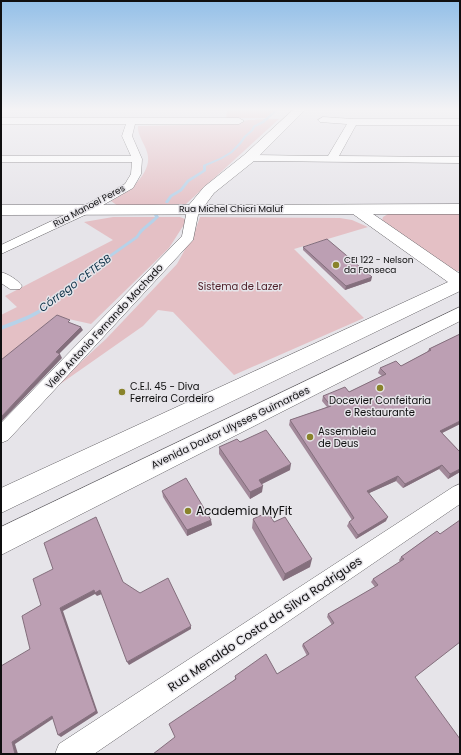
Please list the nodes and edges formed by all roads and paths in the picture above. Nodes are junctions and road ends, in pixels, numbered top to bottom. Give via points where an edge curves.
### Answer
1 (124, 144) edge
2 (131, 144) edge
3 (263, 144) edge
4 (340, 144) edge
5 (249, 158) junction
6 (1, 159) edge
7 (119, 159) junction
8 (137, 159) junction
9 (330, 160) junction
10 (460, 160) edge
11 (356, 209) junction
12 (460, 209) edge
13 (1, 210) edge
14 (85, 210) junction
15 (193, 210) junction
16 (1, 250) edge
17 (1, 276) edge
18 (460, 283) edge
19 (15, 286) dead end
20 (460, 313) edge
21 (1, 435) edge
22 (460, 493) edge
23 (1, 501) edge
24 (1, 541) edge
25 (69, 754) edge

1 - 7 street
2 - 8 street
3 - 5 street
4 - 9 street
5 - 9 street
5 - 15 street via 209,190
6 - 7 street
7 - 8 street
8 - 14 street, Rua Manoel Peres via 136,174 128,186
9 - 10 street
11 - 12 street, Rua Michel Chicri Maluf
11 - 15 street, Rua Michel Chicri Maluf
11 - 18 street
13 - 14 street, Rua Michel Chicri Maluf
14 - 15 street, Rua Michel Chicri Maluf
14 - 16 street, Rua Manoel Peres
15 - 21 street, Viela Antonio Fernando Machado via 188,237
17 - 19 street
18 - 23 street
20 - 24 street, Avenida Doutor Ulysses Guimarães
22 - 25 street, Rua Menaldo Costa da Silva Rodrigues

